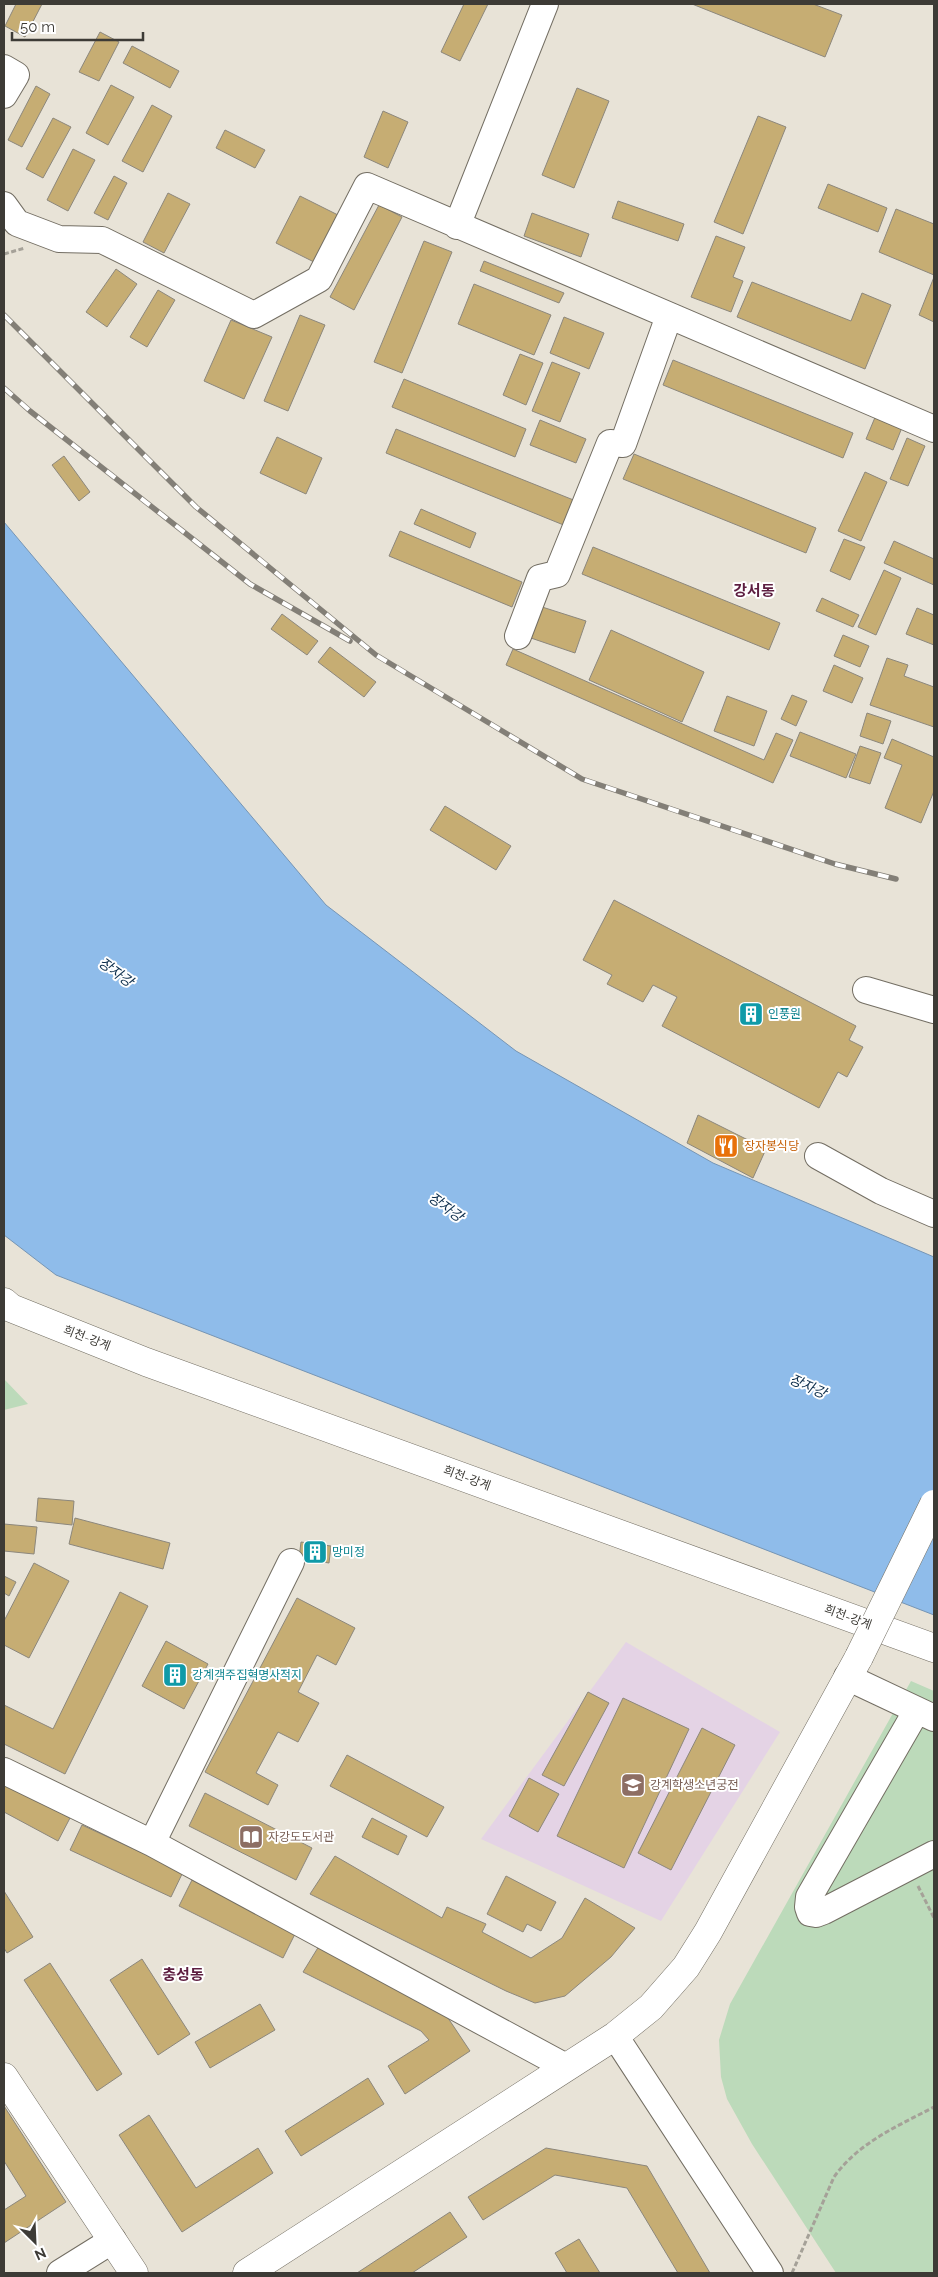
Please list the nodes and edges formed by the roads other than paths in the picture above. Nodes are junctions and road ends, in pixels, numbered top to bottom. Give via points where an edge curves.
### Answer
1 (545, 4) edge
2 (4, 68) edge
3 (4, 95) edge
4 (4, 205) edge
5 (457, 226) junction
6 (670, 316) junction
7 (934, 429) edge
8 (518, 636) dead end
9 (866, 990) dead end
10 (934, 1010) edge
11 (818, 1156) dead end
12 (881, 1191) junction
13 (934, 1192) edge
14 (934, 1214) edge
15 (4, 1302) edge
16 (934, 1504) edge
17 (291, 1562) dead end
18 (934, 1648) edge
19 (853, 1667) junction
20 (926, 1714) edge
21 (4, 1771) edge
22 (152, 1843) junction
23 (934, 1854) edge
24 (615, 2036) junction
25 (566, 2067) junction
26 (4, 2077) edge
27 (113, 2240) junction
28 (60, 2273) edge
29 (134, 2273) edge
30 (248, 2273) edge
31 (770, 2273) edge

1 - 5 street
2 - 3 street via 16,76
4 - 5 street via 17,223 59,239 102,240 254,315 319,278 367,186
5 - 6 street
6 - 7 street
6 - 8 street via 623,444 610,444 557,574 540,578
9 - 10 street
11 - 12 street
12 - 13 street via 925,1195
12 - 14 street
15 - 18 main road, 희천-강계 via 11,1308 155,1365
16 - 19 main road, bridge
17 - 22 street
19 - 20 street
19 - 24 main road via 686,1967 651,2007
20 - 23 street via 809,1897 810,1913 824,1911
21 - 22 street
22 - 25 street
24 - 25 main road
24 - 31 street
25 - 30 main road
26 - 27 main road
27 - 28 street
27 - 29 main road

